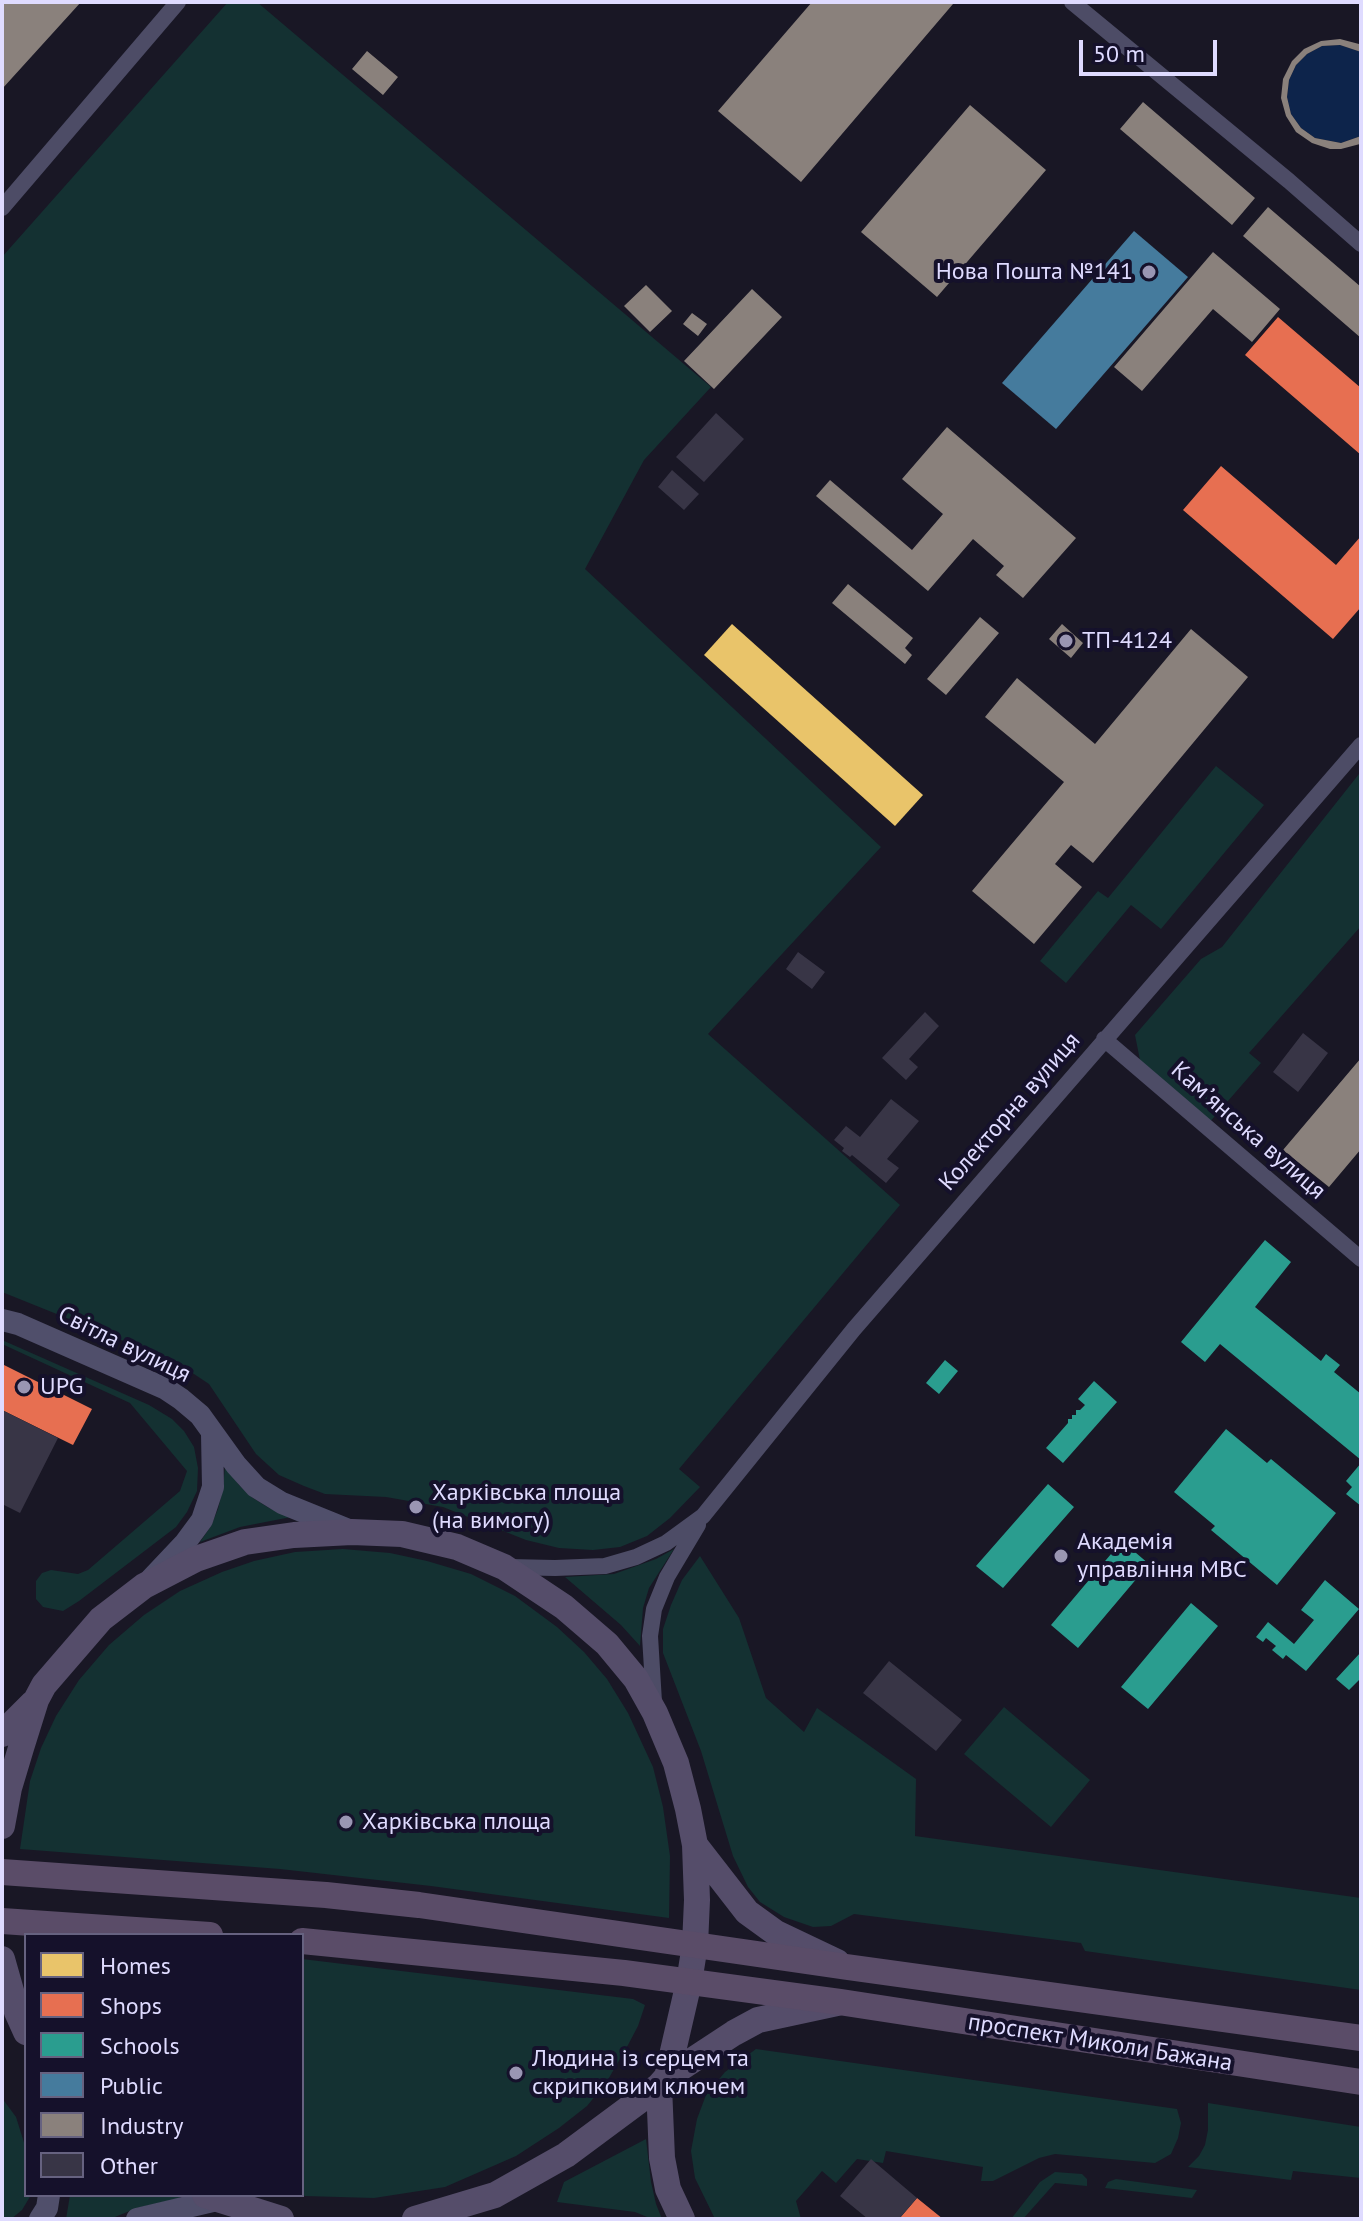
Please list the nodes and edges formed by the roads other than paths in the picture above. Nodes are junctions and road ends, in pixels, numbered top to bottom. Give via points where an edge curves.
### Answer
1 (178, 2) edge
2 (1072, 2) edge
3 (2, 208) edge
4 (1361, 244) edge
5 (1361, 745) edge
6 (1104, 1039) junction
7 (1361, 1259) edge
8 (2, 1320) edge
9 (212, 1433) junction
10 (703, 1516) junction
11 (352, 1532) junction
12 (504, 1567) junction
13 (144, 1586) junction
14 (36, 1700) junction
15 (655, 1713) junction
16 (2, 1734) edge
17 (2, 1826) edge
18 (695, 1845) junction
19 (2, 1872) edge
20 (2, 1921) edge
21 (180, 1933) edge
22 (304, 1941) edge
23 (695, 1945) junction
24 (2, 1959) edge
25 (847, 1967) junction
26 (689, 1982) junction
27 (840, 2002) junction
28 (2, 2026) edge
29 (24, 2028) edge
30 (1361, 2038) edge
31 (24, 2045) edge
32 (663, 2082) junction
33 (1361, 2082) edge
34 (49, 2197) edge
35 (211, 2198) edge
36 (420, 2218) edge
37 (40, 2219) edge
38 (137, 2219) edge
39 (281, 2219) edge
40 (477, 2219) edge
41 (682, 2219) edge

1 - 3 street
2 - 4 street
5 - 6 street, Колекторна вулиця
6 - 7 street, Камʼянська вулиця
6 - 10 street, Колекторна вулиця via 854,1329
8 - 9 main road, Світла вулиця via 166,1389 200,1415
9 - 11 main road, Світла вулиця via 256,1487
9 - 13 main road via 213,1487 202,1520
10 - 12 street, Колекторна вулиця via 666,1543 605,1566
10 - 15 street, Колекторна вулиця via 654,1609 650,1657
11 - 12 main road via 402,1534 457,1547
11 - 13 main road via 245,1542
12 - 15 main road via 607,1644
13 - 14 main road via 101,1619
14 - 16 main road
14 - 17 main road
15 - 18 main road via 676,1763
18 - 23 main road
18 - 25 main road, проспект Миколи Бажана via 747,1912 776,1933
19 - 23 highway via 379,1900
20 - 21 highway
22 - 26 highway
23 - 25 highway, проспект Миколи Бажана
23 - 26 main road
24 - 29 main road
25 - 30 highway, проспект Миколи Бажана
26 - 27 highway, проспект Миколи Бажана
26 - 32 main road
27 - 32 main road, проспект Миколи Бажана via 758,2020
27 - 33 highway, проспект Миколи Бажана
28 - 31 main road
32 - 36 main road via 566,2155 495,2195
32 - 41 main road via 662,2158
34 - 37 main road
35 - 38 main road
35 - 39 main road
36 - 40 main road

